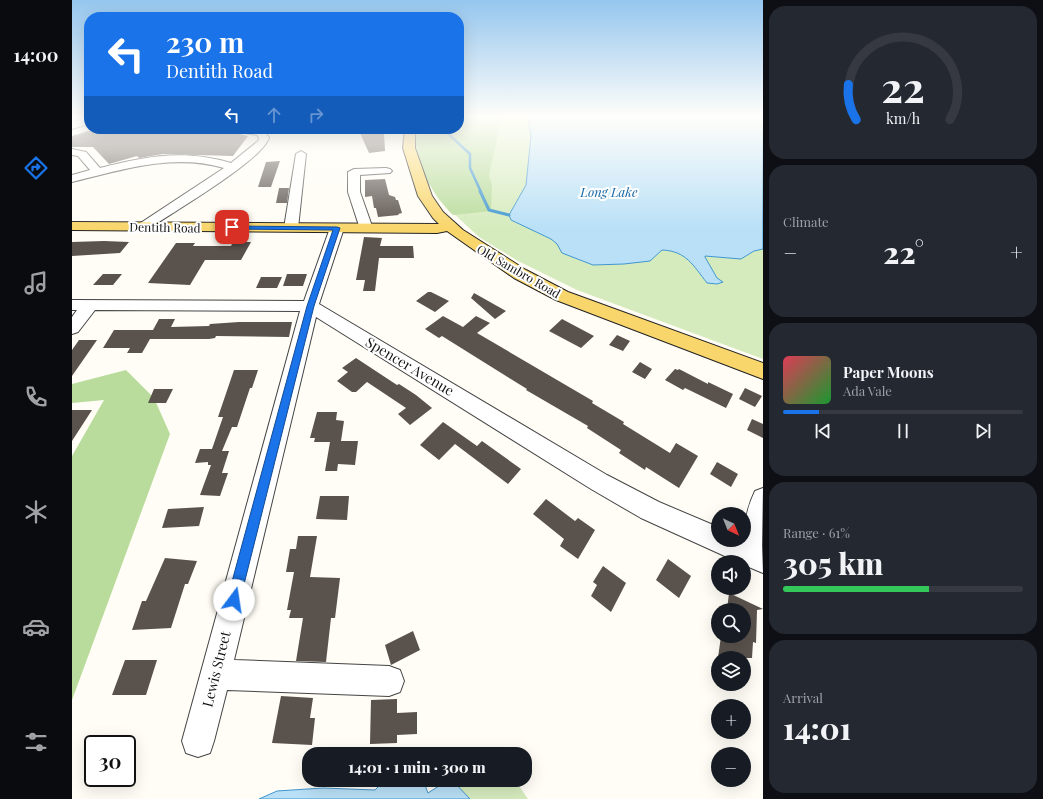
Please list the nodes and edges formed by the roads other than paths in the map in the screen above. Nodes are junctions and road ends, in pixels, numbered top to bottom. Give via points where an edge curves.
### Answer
1 (82, 154) edge
2 (249, 154) edge
3 (301, 154) dead end
4 (411, 154) edge
5 (206, 163) junction
6 (232, 167) junction
7 (94, 168) junction
8 (72, 170) edge
9 (386, 171) dead end
10 (218, 176) junction
11 (72, 179) edge
12 (194, 193) junction
13 (72, 226) edge
14 (149, 226) junction
15 (449, 226) junction
16 (291, 228) junction
17 (337, 228) junction
18 (366, 229) junction
19 (72, 305) edge
20 (91, 305) junction
21 (310, 306) junction
22 (72, 328) edge
23 (763, 371) edge
24 (763, 499) edge
25 (711, 537) edge
26 (735, 547) edge
27 (755, 556) edge
28 (215, 674) junction
29 (389, 681) dead end
30 (198, 741) dead end

1 - 7 street
2 - 6 street
3 - 16 street
4 - 15 main road, Old Sambro Road via 425,196
5 - 6 street
5 - 7 street via 159,159
5 - 10 street
6 - 10 street
7 - 8 street
7 - 11 street
9 - 18 street via 354,172 354,192
10 - 12 street
12 - 14 street via 190,199
12 - 14 street via 171,202
13 - 14 main road, Dentith Road
14 - 16 main road, Dentith Road
15 - 18 main road, Dentith Road via 437,229
15 - 23 main road, Old Sambro Road via 520,274 562,296
16 - 17 main road, Dentith Road
17 - 18 main road, Dentith Road
17 - 21 street, Lewis Street
19 - 20 street
20 - 21 street
20 - 22 street
21 - 25 street, Spencer Avenue via 599,482 650,510
21 - 28 street, Lewis Street
24 - 27 street
26 - 27 street, Spencer Avenue
28 - 29 street
28 - 30 street, Lewis Street

